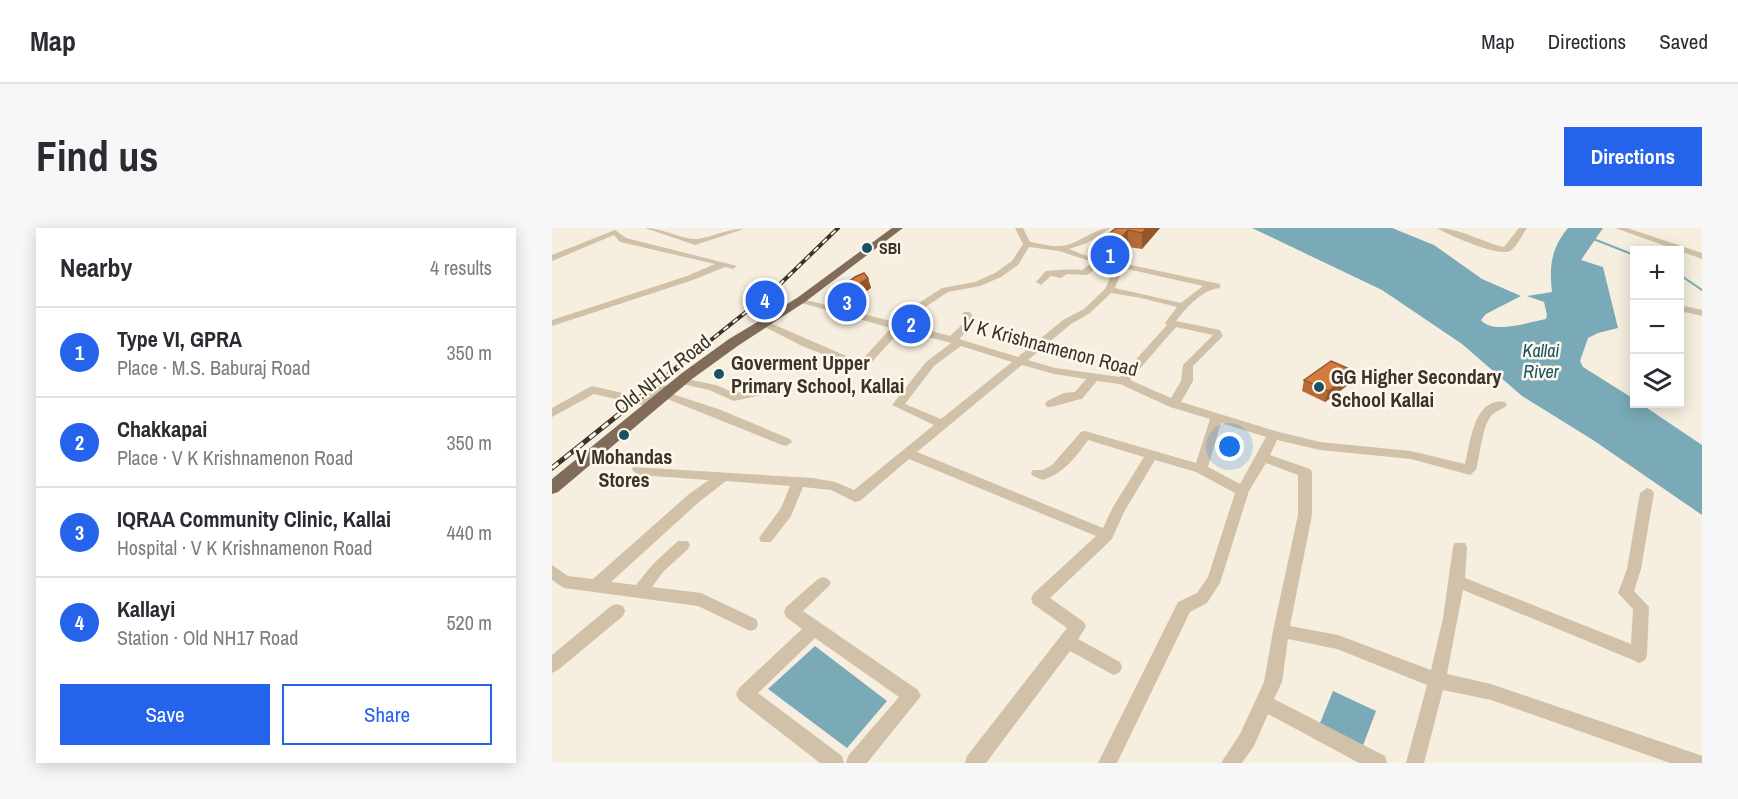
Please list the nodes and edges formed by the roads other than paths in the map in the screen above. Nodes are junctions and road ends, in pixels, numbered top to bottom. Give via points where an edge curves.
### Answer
1 (603, 228) edge
2 (628, 228) edge
3 (649, 228) edge
4 (898, 228) edge
5 (1018, 228) edge
6 (1107, 228) edge
7 (1441, 228) edge
8 (1523, 228) edge
9 (1619, 228) edge
10 (740, 229) edge
11 (615, 232) junction
12 (1028, 244) junction
13 (1061, 249) junction
14 (1702, 256) edge
15 (552, 258) edge
16 (1100, 261) junction
17 (1120, 265) junction
18 (1041, 282) dead end
19 (1109, 290) junction
20 (801, 300) junction
21 (1183, 306) junction
22 (1684, 309) edge
23 (1702, 313) edge
24 (967, 314) dead end
25 (552, 323) edge
26 (764, 324) junction
27 (1173, 324) junction
28 (895, 326) junction
29 (956, 341) junction
30 (1021, 361) junction
31 (1094, 377) junction
32 (1123, 381) junction
33 (673, 388) junction
34 (781, 388) dead end
35 (1051, 404) dead end
36 (1174, 404) junction
37 (1501, 405) dead end
38 (552, 413) edge
39 (1216, 418) junction
40 (942, 424) junction
41 (1273, 435) junction
42 (786, 442) dead end
43 (603, 446) junction
44 (907, 453) junction
45 (1152, 455) junction
46 (1263, 457) junction
47 (1201, 469) junction
48 (638, 470) dead end
49 (1038, 473) dead end
50 (724, 476) junction
51 (552, 481) edge
52 (797, 482) junction
53 (552, 488) edge
54 (1242, 491) junction
55 (1647, 493) dead end
56 (552, 494) edge
57 (1107, 535) junction
58 (766, 538) dead end
59 (683, 545) dead end
60 (1460, 547) dead end
61 (552, 571) edge
62 (1457, 581) junction
63 (822, 584) dead end
64 (595, 587) junction
65 (640, 592) junction
66 (617, 611) dead end
67 (750, 624) dead end
68 (814, 628) junction
69 (1281, 631) junction
70 (1067, 642) junction
71 (552, 664) edge
72 (1114, 667) dead end
73 (1435, 680) junction
74 (1264, 703) junction
75 (835, 763) edge
76 (855, 763) edge
77 (974, 763) edge
78 (1107, 763) edge
79 (1230, 763) edge
80 (1378, 763) edge
81 (1415, 763) edge
82 (1697, 763) edge

1 - 11 street
2 - 11 street
3 - 10 street via 695,242
4 - 20 main road, Old NH17 Road
5 - 12 street
6 - 13 street
7 - 8 street via 1505,250
9 - 14 street
11 - 15 street
11 - 25 street via 623,240 728,265
12 - 13 street
12 - 28 street via 1015,262 998,275 945,290
13 - 16 street
16 - 17 street
16 - 18 street via 1084,273 1049,273
17 - 19 street
17 - 21 street via 1214,286
19 - 21 street
19 - 30 street
20 - 26 main road, Old NH17 Road
20 - 28 street, V K Krishnamenon Road
21 - 27 street via 1170,323
22 - 23 street
24 - 29 street via 971,321
26 - 28 street via 861,366
26 - 33 main road, Old NH17 Road
27 - 32 street
27 - 36 street via 1216,332 1218,336 1188,365 1187,381
28 - 29 street, V K Krishnamenon Road
29 - 30 street, V K Krishnamenon Road
29 - 40 street via 930,364 898,405
30 - 31 street, V K Krishnamenon Road
30 - 40 street
31 - 32 street, V K Krishnamenon Road
31 - 35 street via 1078,396
32 - 36 street, V K Krishnamenon Road
33 - 34 street via 712,387 734,398
33 - 38 street via 663,388 646,402 592,390
33 - 42 street via 717,413
33 - 43 main road, Old NH17 Road
36 - 39 street, V K Krishnamenon Road
37 - 41 street, V K Krishnamenon Road via 1488,411 1481,422 1470,470 1411,455 1320,446
39 - 41 street, V K Krishnamenon Road
39 - 47 street
40 - 44 street
41 - 46 street
43 - 51 street
43 - 53 main road, Old NH17 Road
43 - 56 street
44 - 52 street via 855,497 823,482
44 - 57 street
45 - 47 street
45 - 49 street via 1085,435 1056,470
45 - 57 street
46 - 54 street
46 - 69 street via 1305,472 1305,514
47 - 54 street
48 - 50 street
50 - 52 street
50 - 64 street
52 - 58 street via 796,494
54 - 78 street via 1215,579 1202,598 1184,607
55 - 62 street via 1626,593 1641,607 1639,654
57 - 70 street via 1039,599 1078,627
59 - 65 street
60 - 62 street
61 - 64 street via 564,582
62 - 73 street
63 - 68 street via 792,612
64 - 65 street
65 - 67 street via 701,600
66 - 71 street
68 - 75 street via 745,694
68 - 76 street via 912,696
69 - 73 street via 1338,642
69 - 74 street via 1273,682
70 - 72 street
70 - 77 street
73 - 81 street
73 - 82 street via 1491,692
74 - 79 street via 1247,740
74 - 80 street

